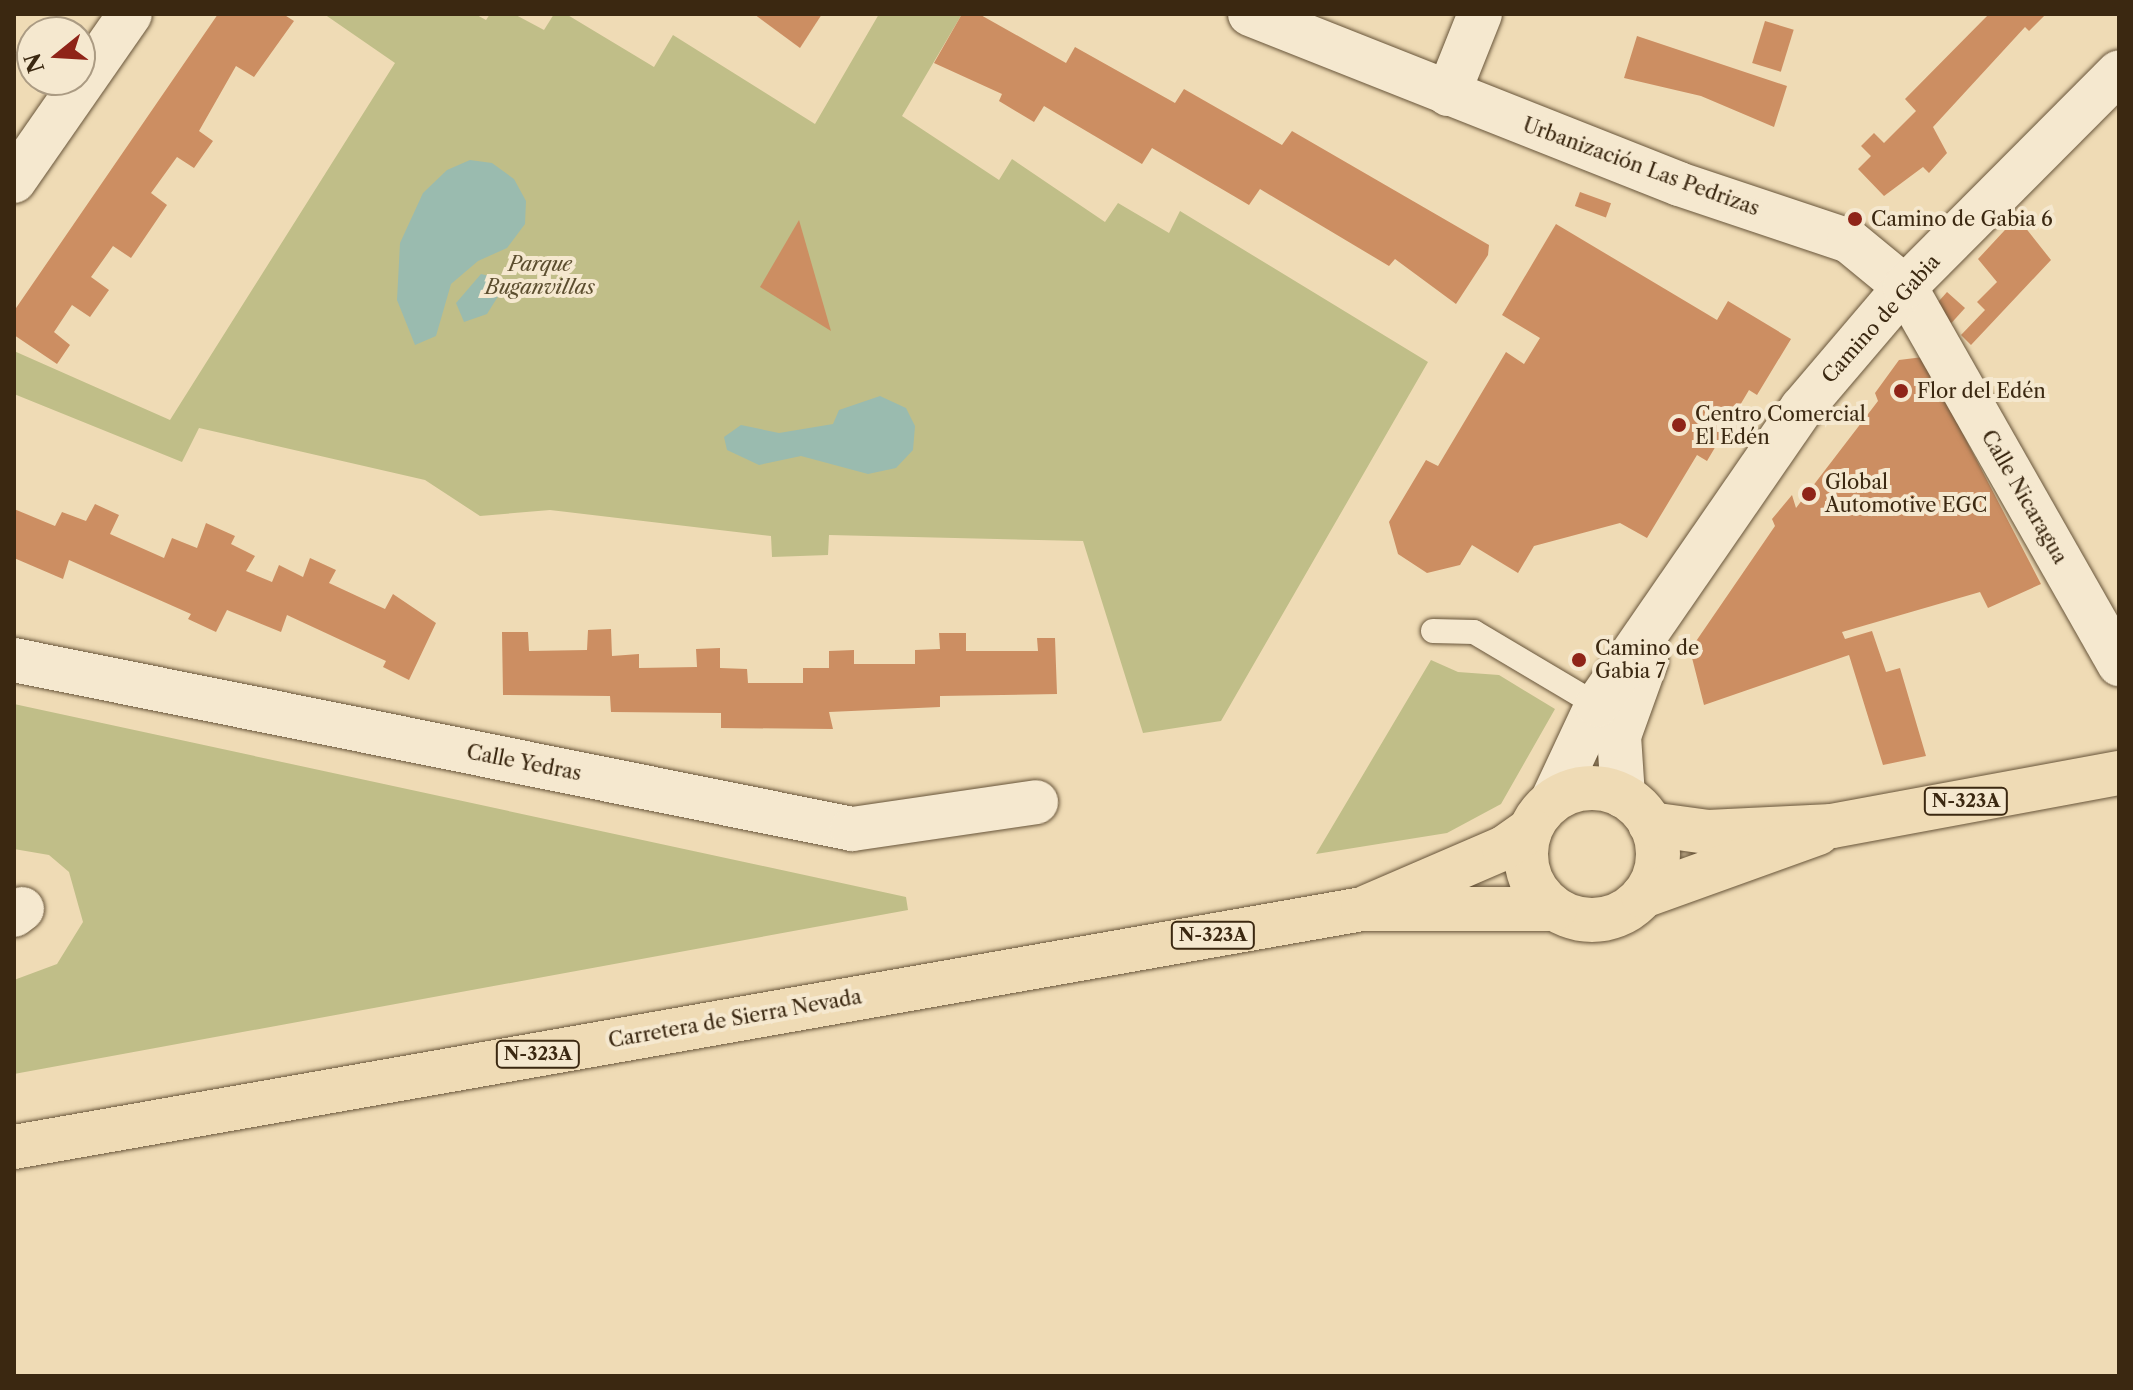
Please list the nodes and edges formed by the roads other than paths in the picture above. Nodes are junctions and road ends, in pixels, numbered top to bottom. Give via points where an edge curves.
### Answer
1 (130, 14) edge
2 (1250, 14) edge
3 (1480, 14) edge
4 (2119, 72) edge
5 (1448, 94) junction
6 (14, 181) edge
7 (1905, 287) junction
8 (1433, 631) dead end
9 (1651, 635) junction
10 (14, 660) edge
11 (2119, 664) edge
12 (1597, 705) junction
13 (2119, 773) edge
14 (1036, 802) dead end
15 (1637, 810) junction
16 (1541, 815) junction
17 (1832, 826) junction
18 (1643, 896) junction
19 (1363, 909) junction
20 (1555, 909) junction
21 (14, 1147) edge

1 - 6 street
2 - 5 street, Urbanización Las Pedrizas
3 - 5 street
4 - 7 street, Camino de Gabia
5 - 7 street, Urbanización Las Pedrizas via 1679,184 1849,241
7 - 9 street, Camino de Gabia via 1802,408
7 - 11 street, Calle Nicaragua
8 - 12 lane via 1474,632
9 - 12 street, Camino de Gabia
9 - 15 street, Camino de Gabia via 1619,736
10 - 14 street, Calle Yedras via 852,829
12 - 16 street, Camino de Gabia
13 - 17 main road, N-323A
15 - 16 main road, N-323A via 1593,788
15 - 17 main road, N-323A via 1708,832
15 - 18 main road via 1657,858
16 - 19 main road, Carretera de Sierra Nevada / N-323A via 1504,848
16 - 20 main road via 1529,877
17 - 18 main road, N-323A via 1788,848
18 - 20 main road, N-323A via 1603,919
19 - 20 main road, Carretera de Sierra Nevada / N-323A
19 - 21 main road, Carretera de Sierra Nevada / N-323A

